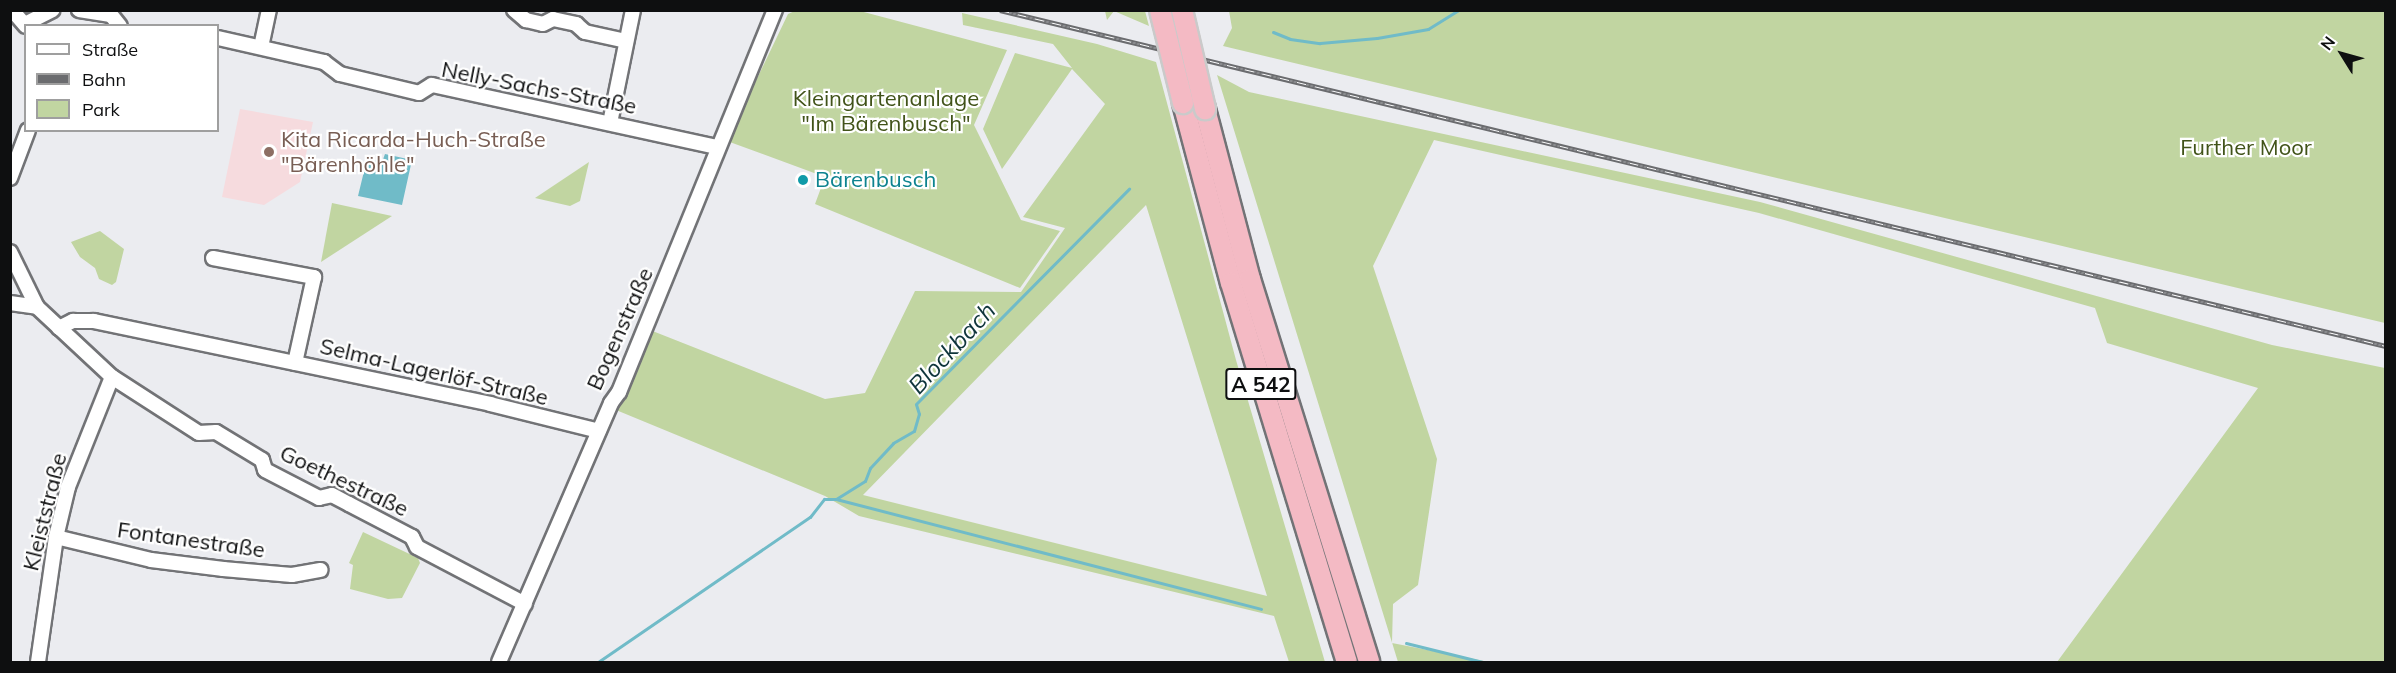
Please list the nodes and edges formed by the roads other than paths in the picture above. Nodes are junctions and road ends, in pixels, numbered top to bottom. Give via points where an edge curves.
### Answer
1 (12, 10) edge
2 (53, 10) edge
3 (79, 10) edge
4 (269, 10) edge
5 (514, 10) edge
6 (633, 10) edge
7 (775, 10) edge
8 (1160, 10) edge
9 (1182, 10) edge
10 (24, 24) edge
11 (27, 24) edge
12 (118, 24) edge
13 (219, 38) edge
14 (626, 41) junction
15 (261, 47) junction
16 (610, 123) junction
17 (28, 132) edge
18 (717, 147) junction
19 (13, 158) edge
20 (10, 178) edge
21 (10, 252) edge
22 (213, 258) dead end
23 (10, 303) edge
24 (37, 307) junction
25 (59, 328) junction
26 (295, 363) junction
27 (112, 377) junction
28 (599, 431) junction
29 (56, 537) junction
30 (321, 570) dead end
31 (525, 604) junction
32 (38, 663) edge
33 (500, 663) edge
34 (1347, 663) edge
35 (1369, 663) edge

1 - 10 street
2 - 11 street
3 - 12 street via 111,15
4 - 15 street
5 - 14 street via 525,20 543,24 553,19 565,21 585,32
6 - 14 street
7 - 18 street, Bogenstraße
8 - 34 highway, A 542, bridge via 1231,283
9 - 35 highway, A 542, bridge via 1250,279
13 - 15 street, Nelly-Sachs-Straße
14 - 16 street
15 - 16 street, Nelly-Sachs-Straße via 324,62 340,74 419,93 432,85
16 - 18 street, Nelly-Sachs-Straße
17 - 19 street via 25,146
18 - 28 street, Bogenstraße via 619,392
19 - 20 street
21 - 24 street, Goethestraße
22 - 26 street, Selma-Lagerlöf-Straße via 314,277
23 - 24 street
24 - 25 street, Goethestraße
25 - 26 street, Selma-Lagerlöf-Straße via 85,320
25 - 27 street, Goethestraße
26 - 28 street, Selma-Lagerlöf-Straße
27 - 29 street, Kleiststraße via 68,487
27 - 31 street, Goethestraße via 199,433 216,432 262,459 265,470 319,498 332,495 412,537 417,547
28 - 31 street, Bogenstraße
29 - 30 street, Fontanestraße via 151,560 223,569 292,575
29 - 32 street, Kleiststraße
31 - 33 street, Bogenstraße

